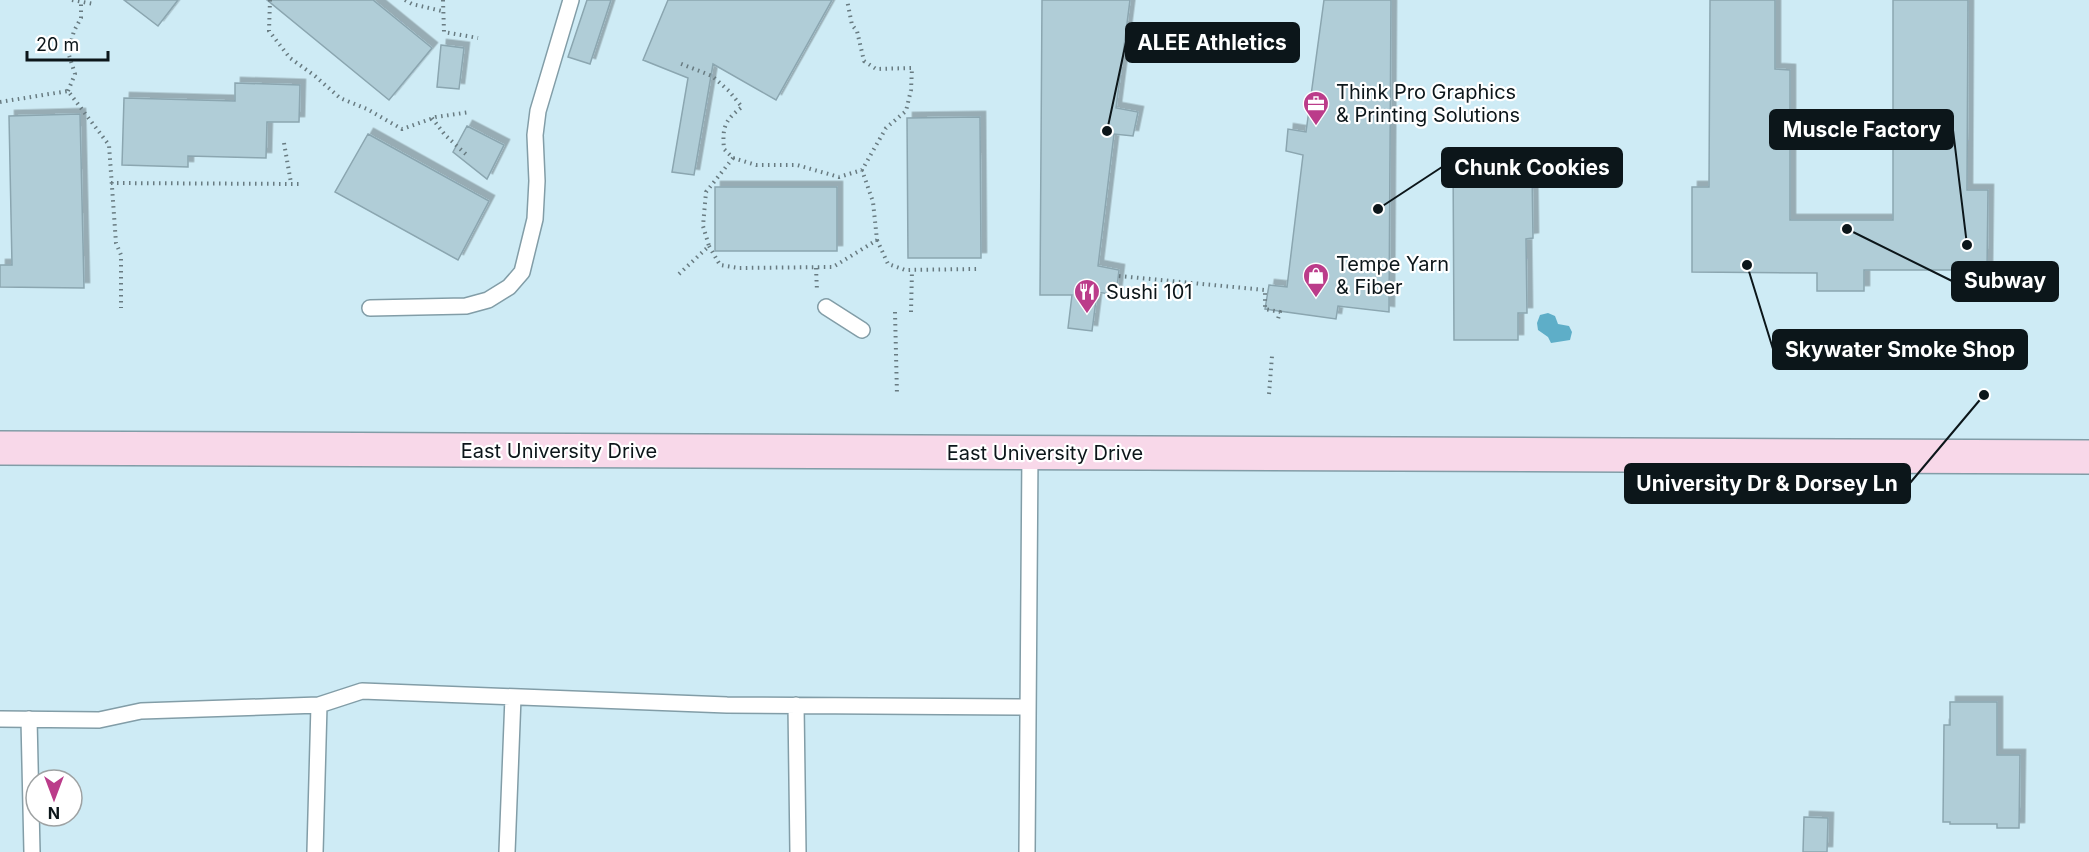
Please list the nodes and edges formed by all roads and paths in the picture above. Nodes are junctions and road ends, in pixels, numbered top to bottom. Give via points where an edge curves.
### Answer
1 (72, 0) edge
2 (270, 0) edge
3 (405, 0) edge
4 (443, 0) edge
5 (571, 0) edge
6 (847, 0) edge
7 (81, 1) edge
8 (94, 4) dead end
9 (442, 11) junction
10 (478, 38) dead end
11 (679, 63) dead end
12 (68, 91) junction
13 (0, 102) edge
14 (470, 112) dead end
15 (432, 118) junction
16 (284, 143) dead end
17 (469, 157) dead end
18 (733, 158) junction
19 (862, 170) junction
20 (111, 183) junction
21 (291, 183) junction
22 (300, 184) dead end
23 (877, 240) junction
24 (709, 246) junction
25 (977, 269) dead end
26 (912, 270) junction
27 (679, 274) dead end
28 (1119, 276) dead end
29 (826, 307) dead end
30 (121, 308) dead end
31 (370, 308) dead end
32 (895, 312) dead end
33 (911, 312) dead end
34 (1278, 319) dead end
35 (862, 330) dead end
36 (1272, 356) dead end
37 (897, 394) dead end
38 (1269, 394) dead end
39 (0, 448) edge
40 (1030, 452) junction
41 (2089, 458) edge
42 (513, 697) junction
43 (318, 705) junction
44 (796, 705) junction
45 (1028, 707) junction
46 (0, 718) edge
47 (29, 719) junction
48 (32, 852) edge
49 (315, 852) edge
50 (507, 852) edge
51 (798, 852) edge
52 (1027, 852) edge

1 - 7 path
2 - 15 path via 268,31 290,58 340,98 402,129
3 - 9 path
4 - 9 path
5 - 31 lane via 538,111 535,219 522,272 509,287 488,300 466,306
6 - 19 path via 864,61 876,69 912,68 906,111 886,128
7 - 8 path
7 - 12 path via 81,18 68,52 75,74
9 - 10 path via 444,32
11 - 18 path via 712,76 742,107 729,118 723,133 724,149
12 - 13 path
12 - 20 path via 109,145
14 - 15 path
15 - 17 path
16 - 21 path
18 - 19 path via 756,165 797,165 839,177
18 - 24 path via 706,192 703,226
19 - 23 path via 873,202
20 - 21 path
20 - 30 path via 116,243 121,255
21 - 22 path
23 - 24 path via 833,267 720,265
23 - 26 path via 888,264
24 - 27 path
25 - 26 path
26 - 33 path
28 - 34 path via 1264,290 1264,309 1280,312
29 - 35 lane
32 - 37 path
36 - 38 path
39 - 40 main road, East University Drive
40 - 41 main road, East University Drive
40 - 45 lane
42 - 43 lane via 362,691
42 - 44 lane
42 - 50 lane
43 - 47 lane via 141,711 99,720
43 - 49 lane
44 - 45 lane
44 - 51 lane
45 - 52 lane
46 - 47 lane
47 - 48 lane

